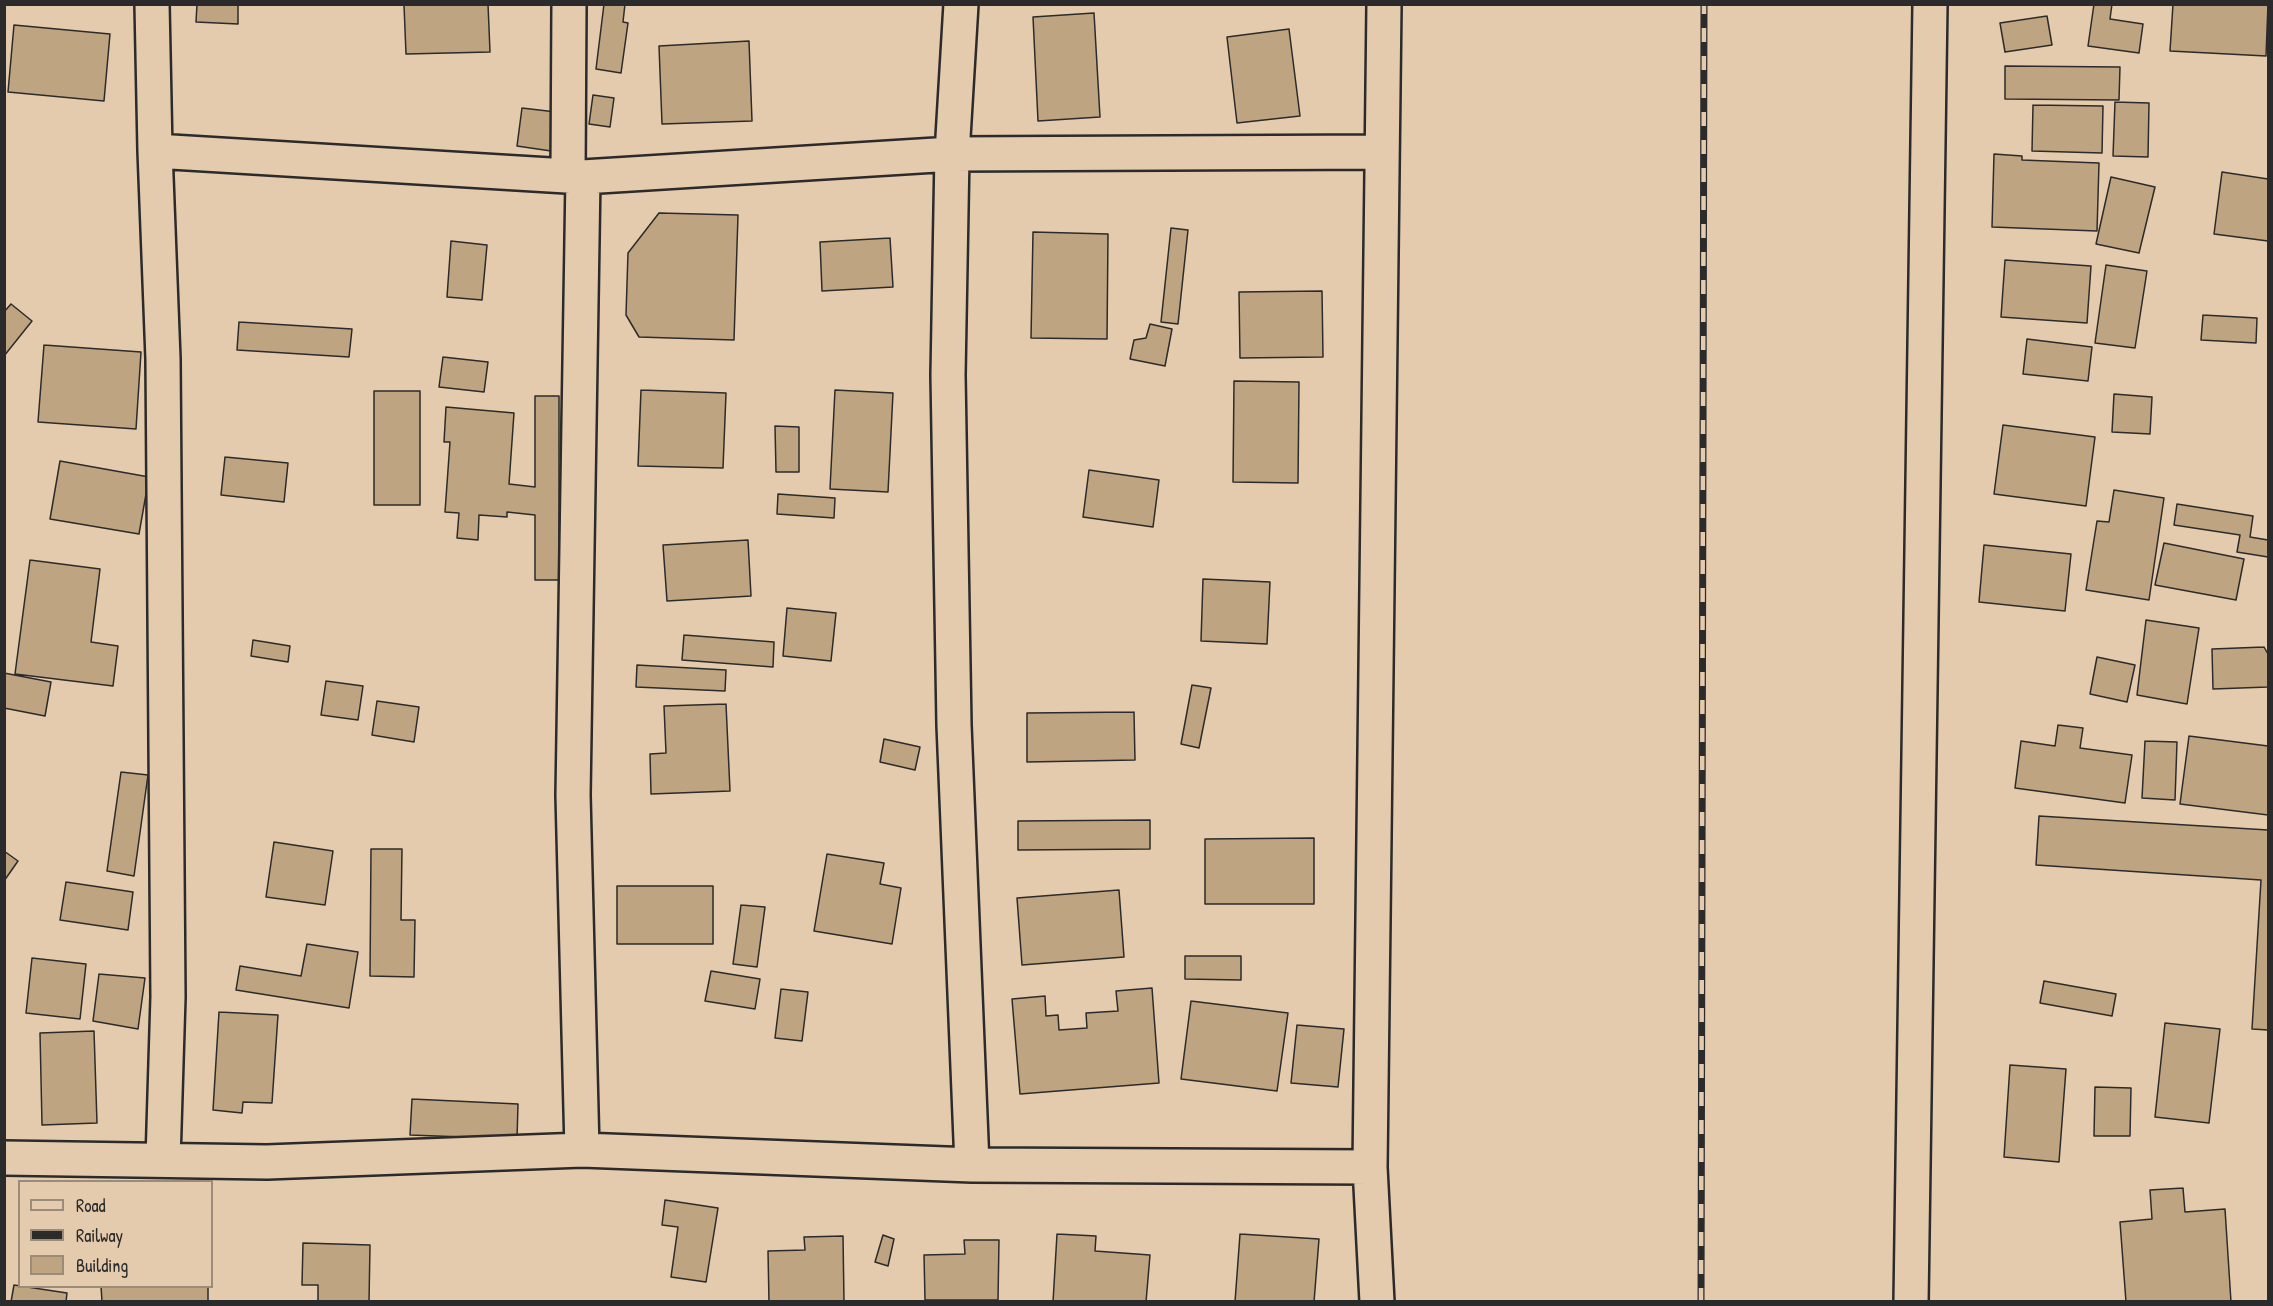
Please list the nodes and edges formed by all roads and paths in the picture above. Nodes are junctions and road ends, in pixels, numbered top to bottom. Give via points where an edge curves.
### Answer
1 (153, 4) edge
2 (569, 4) edge
3 (961, 4) edge
4 (1384, 4) edge
5 (1930, 4) edge
6 (155, 151) junction
7 (1382, 152) junction
8 (952, 154) junction
9 (575, 176) junction
10 (582, 1150) junction
11 (4, 1158) edge
12 (163, 1160) junction
13 (972, 1165) junction
14 (1370, 1167) junction
15 (1377, 1302) edge
16 (1911, 1302) edge

1 - 6 street
2 - 9 street
3 - 8 street
4 - 7 street
5 - 16 street
6 - 9 street
6 - 12 street via 163,371 168,997
7 - 8 street
7 - 14 street
8 - 9 street
8 - 13 street via 948,375 954,724
9 - 10 street via 573,795
10 - 12 street via 267,1162
10 - 13 street
11 - 12 street
13 - 14 street
14 - 15 street

